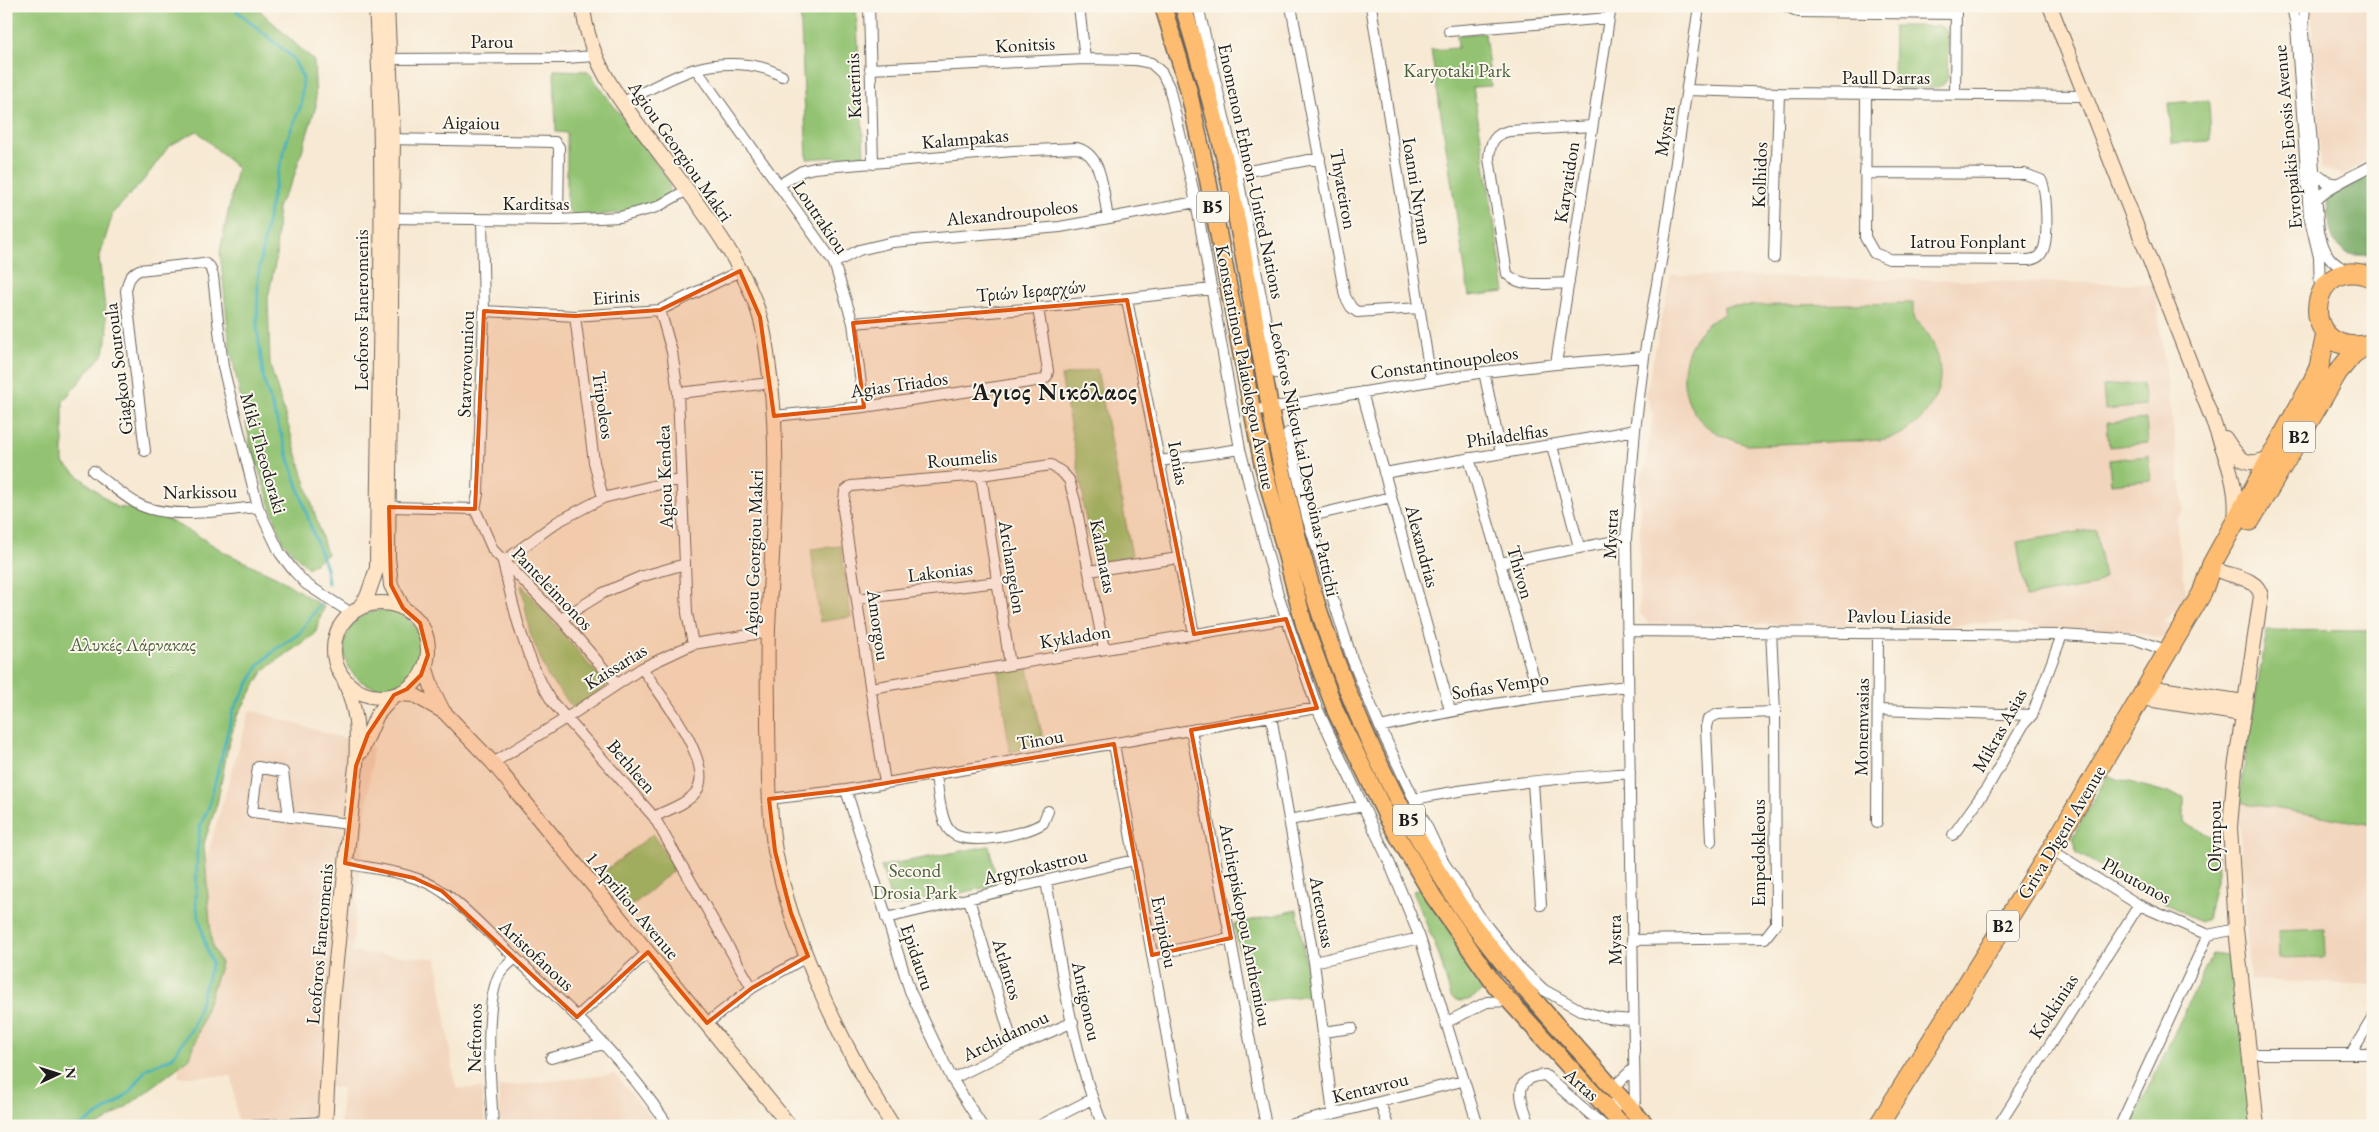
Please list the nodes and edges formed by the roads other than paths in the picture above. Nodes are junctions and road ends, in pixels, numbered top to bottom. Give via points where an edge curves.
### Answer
1 (376, 6) edge
2 (387, 6) edge
3 (583, 6) edge
4 (868, 6) edge
5 (1079, 6) edge
6 (1163, 6) edge
7 (1183, 6) edge
8 (1198, 6) edge
9 (1291, 6) edge
10 (1371, 6) edge
11 (1611, 6) edge
12 (1699, 6) edge
13 (1786, 6) edge
14 (2050, 6) edge
15 (2292, 6) edge
16 (2305, 6) edge
17 (1955, 10) edge
18 (1609, 18) junction
19 (1449, 31) dead end
20 (595, 56) junction
21 (388, 59) junction
22 (1085, 59) junction
23 (696, 69) junction
24 (870, 69) junction
25 (782, 76) dead end
26 (1169, 87) joint
27 (1688, 90) junction
28 (1779, 93) junction
29 (1866, 94) junction
30 (1955, 95) junction
31 (2085, 96) junction
32 (621, 103) junction
33 (1592, 126) junction
34 (387, 139) junction
35 (1320, 158) junction
36 (873, 164) junction
37 (2373, 165) edge
38 (2314, 172) junction
39 (1237, 173) junction
40 (1865, 173) junction
41 (2338, 184) junction
42 (779, 185) junction
43 (687, 190) junction
44 (2316, 200) junction
45 (1196, 202) junction
46 (385, 218) junction
47 (1108, 218) junction
48 (482, 220) junction
49 (558, 220) junction
50 (1774, 258) dead end
51 (834, 262) junction
52 (210, 267) joint
53 (740, 271) junction
54 (2366, 273) edge
55 (1569, 283) junction
56 (1212, 289) junction
57 (2320, 294) junction
58 (1127, 300) junction
59 (1038, 308) junction
60 (1419, 308) junction
61 (660, 310) junction
62 (484, 311) junction
63 (574, 316) junction
64 (853, 323) junction
65 (2326, 334) junction
66 (2369, 343) edge
67 (1644, 357) junction
68 (1556, 364) junction
69 (1484, 372) junction
70 (1276, 373) dead end
71 (1431, 380) junction
72 (771, 383) junction
73 (1362, 392) junction
74 (678, 393) junction
75 (864, 407) junction
76 (1270, 407) junction
77 (1251, 411) junction
78 (774, 416) junction
79 (2214, 421) junction
80 (1635, 430) junction
81 (1288, 433) dead end
82 (1552, 446) junction
83 (1240, 449) junction
84 (145, 451) dead end
85 (1501, 453) junction
86 (2273, 455) junction
87 (1469, 458) junction
88 (1160, 461) junction
89 (93, 471) dead end
90 (1063, 473) joint
91 (1384, 473) junction
92 (980, 475) junction
93 (681, 478) junction
94 (862, 484) joint
95 (1391, 497) junction
96 (602, 498) junction
97 (258, 507) junction
98 (389, 507) junction
99 (475, 509) junction
100 (1306, 517) junction
101 (2235, 524) junction
102 (1626, 539) junction
103 (1579, 547) junction
104 (1179, 558) junction
105 (503, 562) junction
106 (685, 564) junction
107 (1500, 564) junction
108 (1089, 571) junction
109 (2222, 572) junction
110 (998, 582) junction
111 (2206, 585) junction
112 (858, 599) junction
113 (404, 608) junction
114 (354, 611) junction
115 (561, 619) junction
116 (1286, 619) junction
117 (1628, 630) junction
118 (1771, 631) junction
119 (768, 632) junction
120 (1878, 633) junction
121 (1194, 634) junction
122 (2062, 635) junction
123 (693, 644) junction
124 (1104, 649) junction
125 (2168, 651) junction
126 (1010, 664) junction
127 (426, 666) junction
128 (642, 668) junction
129 (343, 677) junction
130 (617, 684) junction
131 (1628, 686) junction
132 (870, 688) junction
133 (2144, 692) junction
134 (396, 694) junction
135 (1539, 695) junction
136 (1317, 708) junction
137 (2243, 708) junction
138 (1450, 710) junction
139 (1879, 710) junction
140 (444, 712) junction
141 (1775, 712) junction
142 (2032, 715) junction
143 (1271, 716) junction
144 (568, 717) junction
145 (1380, 727) junction
146 (1191, 730) junction
147 (1114, 744) junction
148 (493, 762) junction
149 (356, 766) junction
150 (1630, 773) junction
151 (936, 775) junction
152 (1533, 782) junction
153 (885, 783) junction
154 (846, 790) junction
155 (769, 799) junction
156 (1415, 799) junction
157 (1363, 806) junction
158 (1048, 811) dead end
159 (289, 817) junction
160 (654, 817) junction
161 (1289, 820) junction
162 (1877, 822) dead end
163 (349, 824) junction
164 (1953, 835) dead end
165 (1710, 841) dead end
166 (2051, 850) junction
167 (1134, 860) junction
168 (345, 863) junction
169 (1046, 881) junction
170 (969, 900) junction
171 (1542, 905) dead end
172 (2139, 905) junction
173 (886, 918) junction
174 (2236, 928) junction
175 (2208, 935) junction
176 (1231, 938) junction
177 (1420, 938) junction
178 (1632, 940) junction
179 (648, 952) junction
180 (1152, 955) junction
181 (808, 956) junction
182 (515, 958) junction
183 (1314, 962) junction
184 (1495, 985) junction
185 (752, 988) junction
186 (1508, 1001) junction
187 (1487, 1002) junction
188 (577, 1017) junction
189 (2373, 1017) edge
190 (1633, 1020) junction
191 (1073, 1022) junction
192 (1447, 1022) junction
193 (707, 1023) junction
194 (1352, 1028) dead end
195 (1323, 1032) junction
196 (604, 1044) junction
197 (1014, 1048) junction
198 (2352, 1052) junction
199 (2250, 1054) junction
200 (2373, 1054) edge
201 (551, 1058) dead end
202 (1633, 1069) junction
203 (952, 1080) junction
204 (1462, 1082) junction
205 (1616, 1091) junction
206 (1092, 1099) junction
207 (1380, 1102) junction
208 (1635, 1113) junction
209 (1333, 1114) junction
210 (1614, 1123) edge
211 (325, 1124) edge
212 (250, 1126) edge
213 (493, 1126) edge
214 (668, 1126) edge
215 (790, 1126) edge
216 (893, 1126) edge
217 (982, 1126) edge
218 (1039, 1126) edge
219 (1103, 1126) edge
220 (1183, 1126) edge
221 (1266, 1126) edge
222 (1285, 1126) edge
223 (1388, 1126) edge
224 (1478, 1126) edge
225 (1530, 1126) edge
226 (1647, 1126) edge
227 (1878, 1126) edge
228 (1998, 1126) edge
229 (2120, 1126) edge
230 (2257, 1126) edge

1 - 34 main road, Leoforos Faneromenis
2 - 21 main road, Leoforos Faneromenis
3 - 20 main road, Agiou Georgiou Makri
4 - 24 street, Katerinis
5 - 22 street
6 - 77 main road, Leoforos Nikou kai Despoinas Pattichi / B5 via 1188,88
7 - 76 main road, Leoforos Nikou kai Despoinas Pattichi / B5 via 1228,174
8 - 39 street, Enomenon Ethnon-United Nations
9 - 35 street, Thyateiron
10 - 60 street, Ioanni Ntynan
11 - 18 street, Karyatidon
12 - 27 street, Mystra
13 - 17 street via 1799,12
14 - 31 main road
15 - 57 street, Evropaikis Enosis Avenue via 2309,215 2319,258
16 - 38 street, Evropaikis Enosis Avenue via 2303,32
17 - 30 street
18 - 19 street
18 - 33 street, Karyatidon
20 - 21 street, Parou
20 - 32 main road, Agiou Georgiou Makri
21 - 34 main road, Leoforos Faneromenis
22 - 24 street, Konitsis
22 - 26 street, Konitsis via 1151,63 1162,73
23 - 25 street via 741,65 770,69
23 - 32 street
23 - 42 street, Loutrakiou
24 - 36 street, Katerinis
26 - 45 street, Konstantinou Palaiologou Avenue
27 - 28 street, Paull Darras
27 - 67 street, Mystra
28 - 29 street, Paull Darras
28 - 50 street, Kolhidos
29 - 30 street, Paull Darras
29 - 40 street, Iatrou Fonplant
30 - 31 street, Paull Darras
31 - 79 main road
32 - 43 main road, Agiou Georgiou Makri
33 - 55 street, Karyatidon
33 - 55 street via 1499,133 1490,148 1507,274 1521,283
34 - 46 main road, Leoforos Faneromenis
34 - 49 street, Aigaiou via 555,142 559,147
35 - 39 street
35 - 60 street, Thyateiron via 1345,296 1351,307 1357,312
36 - 42 street, Kalampakas via 802,171
36 - 47 street, Kalampakas via 1078,148 1086,150 1098,166
37 - 41 street
38 - 41 street via 2327,182
38 - 44 street, Evropaikis Enosis Avenue
39 - 70 street, Enomenon Ethnon-United Nations
40 - 40 street, Iatrou Fonplant via 1865,238 1874,253 1882,257 2029,260 2042,253 2045,195 2041,180 2033,176
41 - 44 street
42 - 51 street, Loutrakiou
43 - 49 street, Karditsas via 640,213
43 - 53 main road, Agiou Georgiou Makri
44 - 54 street, Evropaikis Enosis Avenue via 2324,250 2336,265
45 - 47 street, Alexandroupoleos
45 - 56 street, Konstantinou Palaiologou Avenue
46 - 48 street, Karditsas
46 - 98 main road, Leoforos Faneromenis
46 - 114 main road, Leoforos Faneromenis via 378,568 367,597
47 - 51 street, Alexandroupoleos via 1060,227 893,242 859,250
48 - 49 street, Karditsas
48 - 62 street, Stavrovouniou
51 - 64 street, Loutrakiou
52 - 84 street, Giagkou Souroula via 198,262 140,270 128,280 126,291
52 - 97 street, Miki Theodoraki via 224,367
53 - 61 street, Eirinis
53 - 72 main road, Agiou Georgiou Makri via 760,317
54 - 57 highway via 2334,278
55 - 68 street, Karyatidon
56 - 58 street, Τριών Ιεραρχών
56 - 83 street, Konstantinou Palaiologou Avenue
57 - 65 highway via 2317,315
58 - 59 street, Τριών Ιεραρχών
58 - 88 street, Ionias
59 - 64 street, Τριών Ιεραρχών
59 - 75 street, Agias Triados via 1048,371 1043,380
60 - 71 street, Ioanni Ntynan
61 - 63 street, Eirinis
61 - 74 street, Agiou Kendea via 672,352
62 - 63 street, Eirinis
62 - 99 street, Stavrovouniou
63 - 96 street, Tripoleos
64 - 75 street, Loutrakiou
65 - 66 highway, Griva Digeni Avenue / B2 via 2344,345
65 - 86 highway, Griva Digeni Avenue / B2 via 2312,383
66 - 109 highway, Griva Digeni Avenue / B2 via 2338,372
67 - 68 street, Constantinoupoleos
67 - 80 street, Mystra
68 - 69 street, Constantinoupoleos
69 - 71 street, Constantinoupoleos
69 - 85 street
71 - 73 street, Constantinoupoleos
72 - 74 street
72 - 78 main road, Agiou Georgiou Makri
73 - 76 street, Constantinoupoleos
73 - 91 street, Alexandrias
74 - 93 street, Agiou Kendea
75 - 78 street, Agias Triados
76 - 77 street, Constantinoupoleos
76 - 205 main road, Leoforos Nikou kai Despoinas Pattichi / B5 via 1319,612 1361,726 1399,802 1458,903 1500,960
77 - 184 main road, Leoforos Nikou kai Despoinas Pattichi / B5 via 1304,624 1336,712 1389,821 1432,896
78 - 119 main road, Agiou Georgiou Makri via 775,494
79 - 86 main road via 2232,450 2244,461 2263,461
79 - 101 main road via 2235,487
80 - 82 street, Philadelfias
80 - 102 street, Mystra
81 - 100 street
82 - 85 street, Philadelfias
82 - 103 street
83 - 88 street
83 - 116 street, Konstantinou Palaiologou Avenue
85 - 87 street, Philadelfias
86 - 101 highway, Griva Digeni Avenue / B2
87 - 91 street, Philadelfias
87 - 107 street, Thivon
88 - 104 street, Ionias
89 - 97 street, Narkissou via 138,504 154,509 195,512
90 - 92 street, Roumelis via 1051,465
90 - 108 street, Kalamatas via 1072,489
91 - 95 street, Alexandrias
92 - 94 street, Roumelis
92 - 110 street, Archangelon
93 - 96 street
93 - 106 street, Agiou Kendea
94 - 112 street, Amorgou via 845,491 843,504
95 - 100 street
95 - 138 street, Alexandrias
96 - 105 street via 557,522
97 - 114 street, Miki Theodoraki via 280,554 293,570 306,584
98 - 99 street
98 - 113 main road, Leoforos Faneromenis via 388,570 391,585
99 - 105 street, Panteleimonos via 493,550
100 - 145 street via 1352,659
101 - 111 highway, Griva Digeni Avenue / B2 via 2212,564
102 - 103 street
102 - 117 street, Mystra
103 - 107 street
104 - 108 street
104 - 121 street, Ionias
105 - 115 street, Panteleimonos
105 - 144 street, Bethleen via 528,655 540,683 553,703
106 - 115 street via 632,580 603,593
106 - 123 street, Agiou Kendea via 687,613
107 - 135 street, Thivon
108 - 124 street, Kalamatas
109 - 111 highway, Griva Digeni Avenue / B2
109 - 137 main road, Olympou via 2258,587 2261,596
110 - 112 street, Lakonias
110 - 126 street, Archangelon
111 - 125 highway, Griva Digeni Avenue / B2
112 - 132 street, Amorgou
113 - 114 main road via 376,603
113 - 127 main road via 420,623 425,633 428,644
114 - 129 main road via 342,624 335,641 335,660
115 - 130 street, Panteleimonos
116 - 121 street, Kykladon
116 - 136 street, Konstantinou Palaiologou Avenue
117 - 118 street, Pavlou Liaside
117 - 131 street, Mystra
118 - 120 street, Pavlou Liaside
118 - 141 street, Empedokleous
119 - 123 street, Kaissarias
119 - 155 main road, Agiou Georgiou Makri
120 - 122 street, Pavlou Liaside
120 - 139 street, Monemvasias
121 - 124 street, Kykladon
122 - 125 street, Pavlou Liaside via 2137,640
122 - 142 street, Mikras Asias
123 - 128 street, Kaissarias
124 - 126 street, Kykladon
125 - 133 highway, Griva Digeni Avenue / B2
126 - 132 street, Kykladon
127 - 134 main road via 415,682
127 - 140 main road, 1 Apriliou Avenue
128 - 130 street, Kaissarias
128 - 160 street via 693,746 702,774 697,791 690,798
129 - 134 main road via 366,694 384,697
129 - 149 main road, Leoforos Faneromenis via 357,715
130 - 144 street, Kaissarias
131 - 135 street, Sofias Vempo
131 - 150 street, Mystra
132 - 153 street, Amorgou
133 - 137 main road
133 - 166 highway, Griva Digeni Avenue / B2
134 - 140 main road, 1 Apriliou Avenue via 414,695
134 - 149 main road, Leoforos Faneromenis via 377,715
135 - 138 street, Sofias Vempo
136 - 143 street, Tinou
136 - 157 street, Konstantinou Palaiologou Avenue
137 - 174 main road, Olympou via 2230,826
138 - 145 street, Sofias Vempo
139 - 142 street
139 - 162 street, Monemvasias
140 - 148 main road, 1 Apriliou Avenue
141 - 165 street via 1718,714 1708,719
141 - 178 street, Empedokleous via 1776,924 1765,938
142 - 164 street, Mikras Asias via 1987,788
143 - 146 street, Tinou
143 - 161 street, Aretousas
144 - 148 street, Kaissarias
144 - 160 street, Bethleen
145 - 156 street
146 - 147 street, Tinou
146 - 176 street, Archiepiskopou Anthemiou
147 - 151 street, Tinou
147 - 167 street, Evripidou
148 - 179 main road, 1 Apriliou Avenue
149 - 163 main road, Leoforos Faneromenis
150 - 152 street
150 - 178 street, Mystra
151 - 153 street, Tinou
151 - 158 street via 944,822 958,837 984,839 1028,830 1044,823
152 - 156 street
152 - 171 street
153 - 154 street, Tinou
154 - 155 street, Tinou
154 - 173 street, Epidauru
155 - 181 main road, Agiou Georgiou Makri via 775,851 791,913
156 - 190 street via 1444,863 1482,920 1519,967 1544,990 1582,1011 1607,1018
157 - 161 street
157 - 177 street, Konstantinou Palaiologou Avenue
159 - 159 street via 252,812 258,768 283,772
159 - 163 street
160 - 185 street, Bethleen
161 - 183 street, Aretousas
163 - 168 main road, Leoforos Faneromenis
166 - 172 street, Ploutonos
166 - 227 highway, Griva Digeni Avenue / B2
167 - 169 street, Argyrokastrou
167 - 180 street, Evripidou
168 - 182 street, Aristofanous via 414,878 442,891
168 - 211 main road, Leoforos Faneromenis
169 - 170 street, Argyrokastrou
169 - 191 street, Antigonou
170 - 173 street, Argyrokastrou
170 - 197 street, Atlantos
172 - 175 street, Ploutonos
172 - 228 street, Kokkinias
173 - 203 street, Epidauru via 910,991
174 - 175 street
174 - 199 main road, Olympou
175 - 229 street
176 - 180 street
176 - 221 street, Archiepiskopou Anthemiou
177 - 183 street
177 - 192 street, Konstantinou Palaiologou Avenue
178 - 190 street, Mystra
179 - 188 street
179 - 193 main road, 1 Apriliou Avenue
180 - 220 street, Evripidou
181 - 185 street
181 - 216 main road, Agiou Georgiou Makri via 832,1016
182 - 188 street, Aristofanous
182 - 213 street, Neftonos via 500,973 490,1014
183 - 195 street, Aretousas
184 - 186 main road, Leoforos Nikou kai Despoinas Pattichi / B5
184 - 187 street
185 - 193 street
186 - 187 street
186 - 210 main road, Leoforos Nikou kai Despoinas Pattichi / B5
187 - 192 street
188 - 196 street, Aristofanous
189 - 198 street
190 - 202 street, Mystra
191 - 197 street, Archidamou
191 - 206 street, Antigonou
192 - 204 street, Konstantinou Palaiologou Avenue
193 - 215 main road, 1 Apriliou Avenue
194 - 195 street
195 - 209 street, Aretousas
196 - 201 street
196 - 214 street, Aristofanous via 634,1078
197 - 203 street, Archidamou
198 - 199 street
198 - 200 street
199 - 230 main road, Olympou
202 - 205 street via 1619,1081
202 - 208 street, Mystra
203 - 217 street, Epidauru
204 - 207 street, Kentavrou
204 - 224 street, Konstantinou Palaiologou Avenue
205 - 208 main road, Leoforos Nikou kai Despoinas Pattichi / B5
205 - 210 street
206 - 218 street
206 - 219 street, Antigonou
207 - 209 street, Kentavrou
207 - 223 street
208 - 226 main road, Leoforos Nikou kai Despoinas Pattichi / B5
209 - 222 street, Kentavrou
210 - 225 street, Artas via 1545,1075 1521,1086 1520,1093
211 - 212 street

